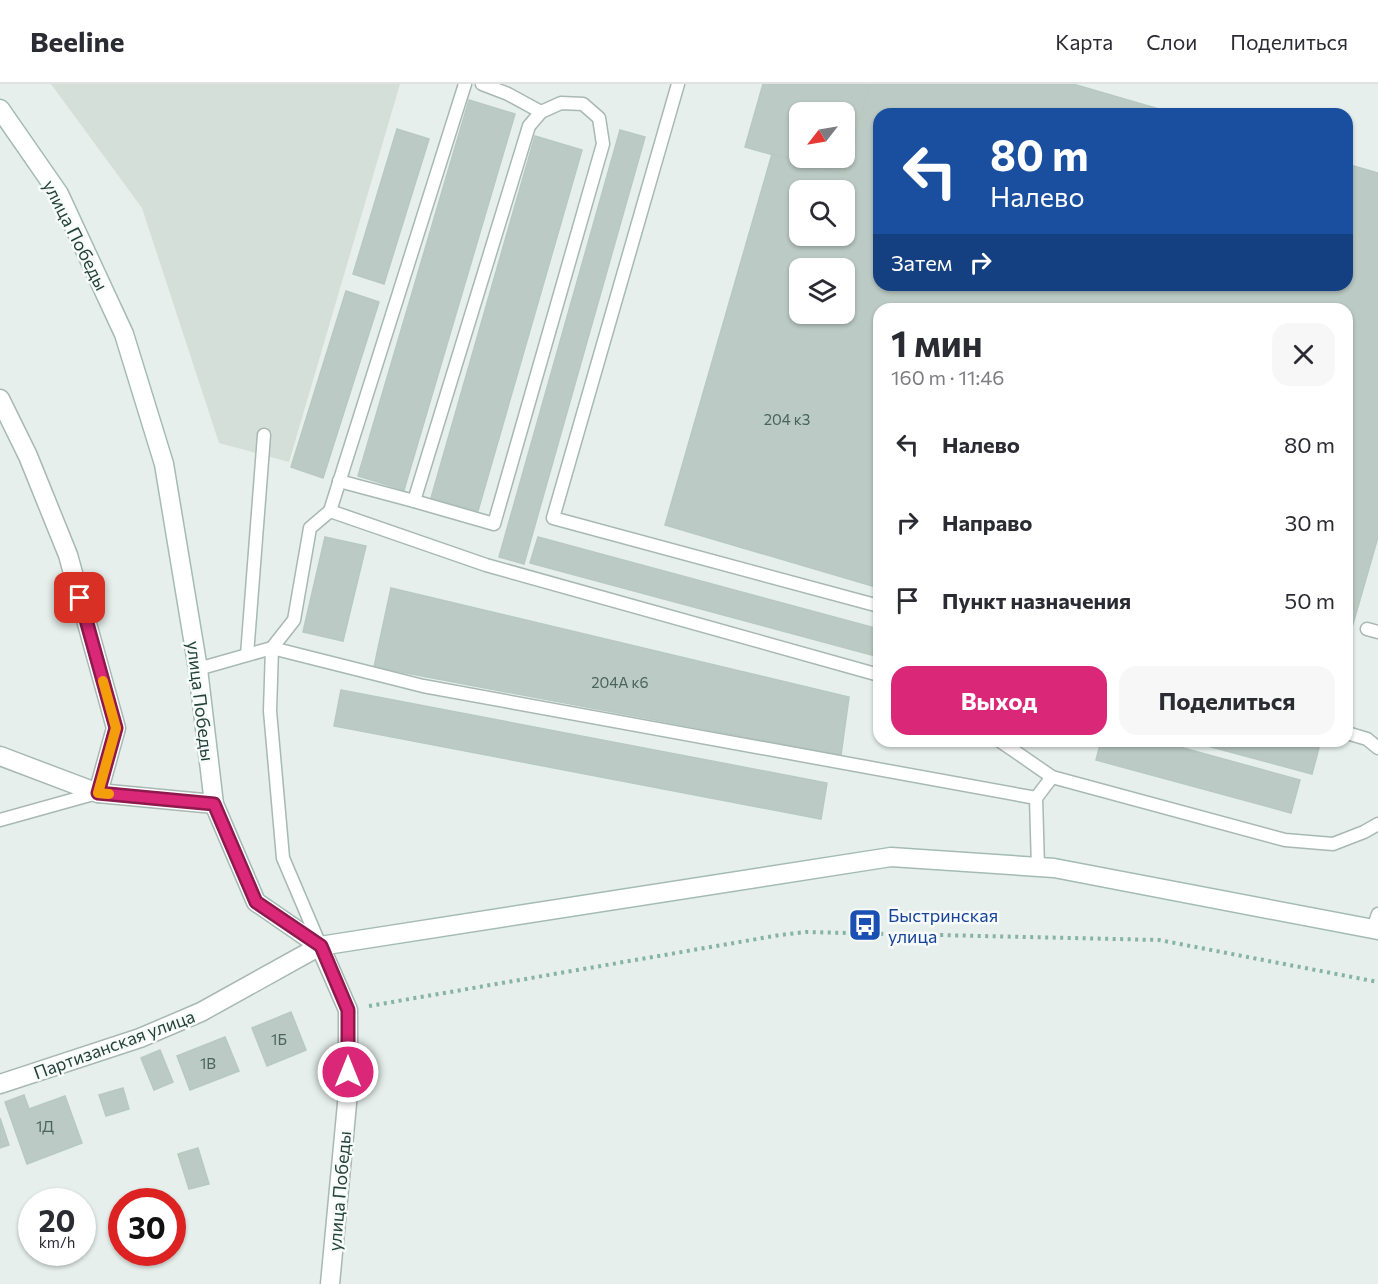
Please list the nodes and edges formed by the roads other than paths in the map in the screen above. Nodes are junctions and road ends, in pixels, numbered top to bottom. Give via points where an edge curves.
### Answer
1 (465, 84) edge
2 (482, 84) edge
3 (678, 84) edge
4 (0, 110) edge
5 (541, 112) junction
6 (0, 399) edge
7 (264, 435) dead end
8 (339, 481) junction
9 (414, 501) junction
10 (330, 511) junction
11 (873, 604) edge
12 (272, 648) junction
13 (247, 655) junction
14 (198, 669) junction
15 (873, 673) edge
16 (1353, 735) edge
17 (1009, 747) edge
18 (1378, 748) edge
19 (0, 756) edge
20 (1052, 777) junction
21 (98, 793) junction
22 (1036, 798) junction
23 (214, 804) junction
24 (0, 820) edge
25 (1378, 824) edge
26 (1038, 867) junction
27 (1377, 925) edge
28 (321, 946) junction
29 (0, 1084) edge
30 (330, 1284) edge

1 - 8 lane
2 - 5 lane
3 - 11 lane via 553,518
4 - 14 street, улица Победы via 59,194 124,334 164,464
5 - 9 lane via 529,126
5 - 9 lane via 561,103 583,104 598,118 603,144 494,525
6 - 21 street via 68,555 116,728
7 - 13 lane
8 - 9 lane
8 - 10 lane
10 - 12 lane via 310,528 294,620
10 - 15 lane via 486,565
12 - 13 lane
12 - 22 lane via 423,686
12 - 28 lane via 270,711 283,858
13 - 14 lane
14 - 23 street, улица Победы
16 - 18 lane
17 - 20 lane
19 - 21 street
20 - 22 lane
20 - 25 lane via 1285,840 1333,844
21 - 23 street
21 - 24 lane
22 - 26 lane
23 - 28 street, улица Победы via 256,902
26 - 27 street, Партизанская улица
26 - 28 street, Партизанская улица via 891,857
28 - 29 street, Партизанская улица via 191,1016 129,1042
28 - 30 street, улица Победы via 348,1010 348,1093

